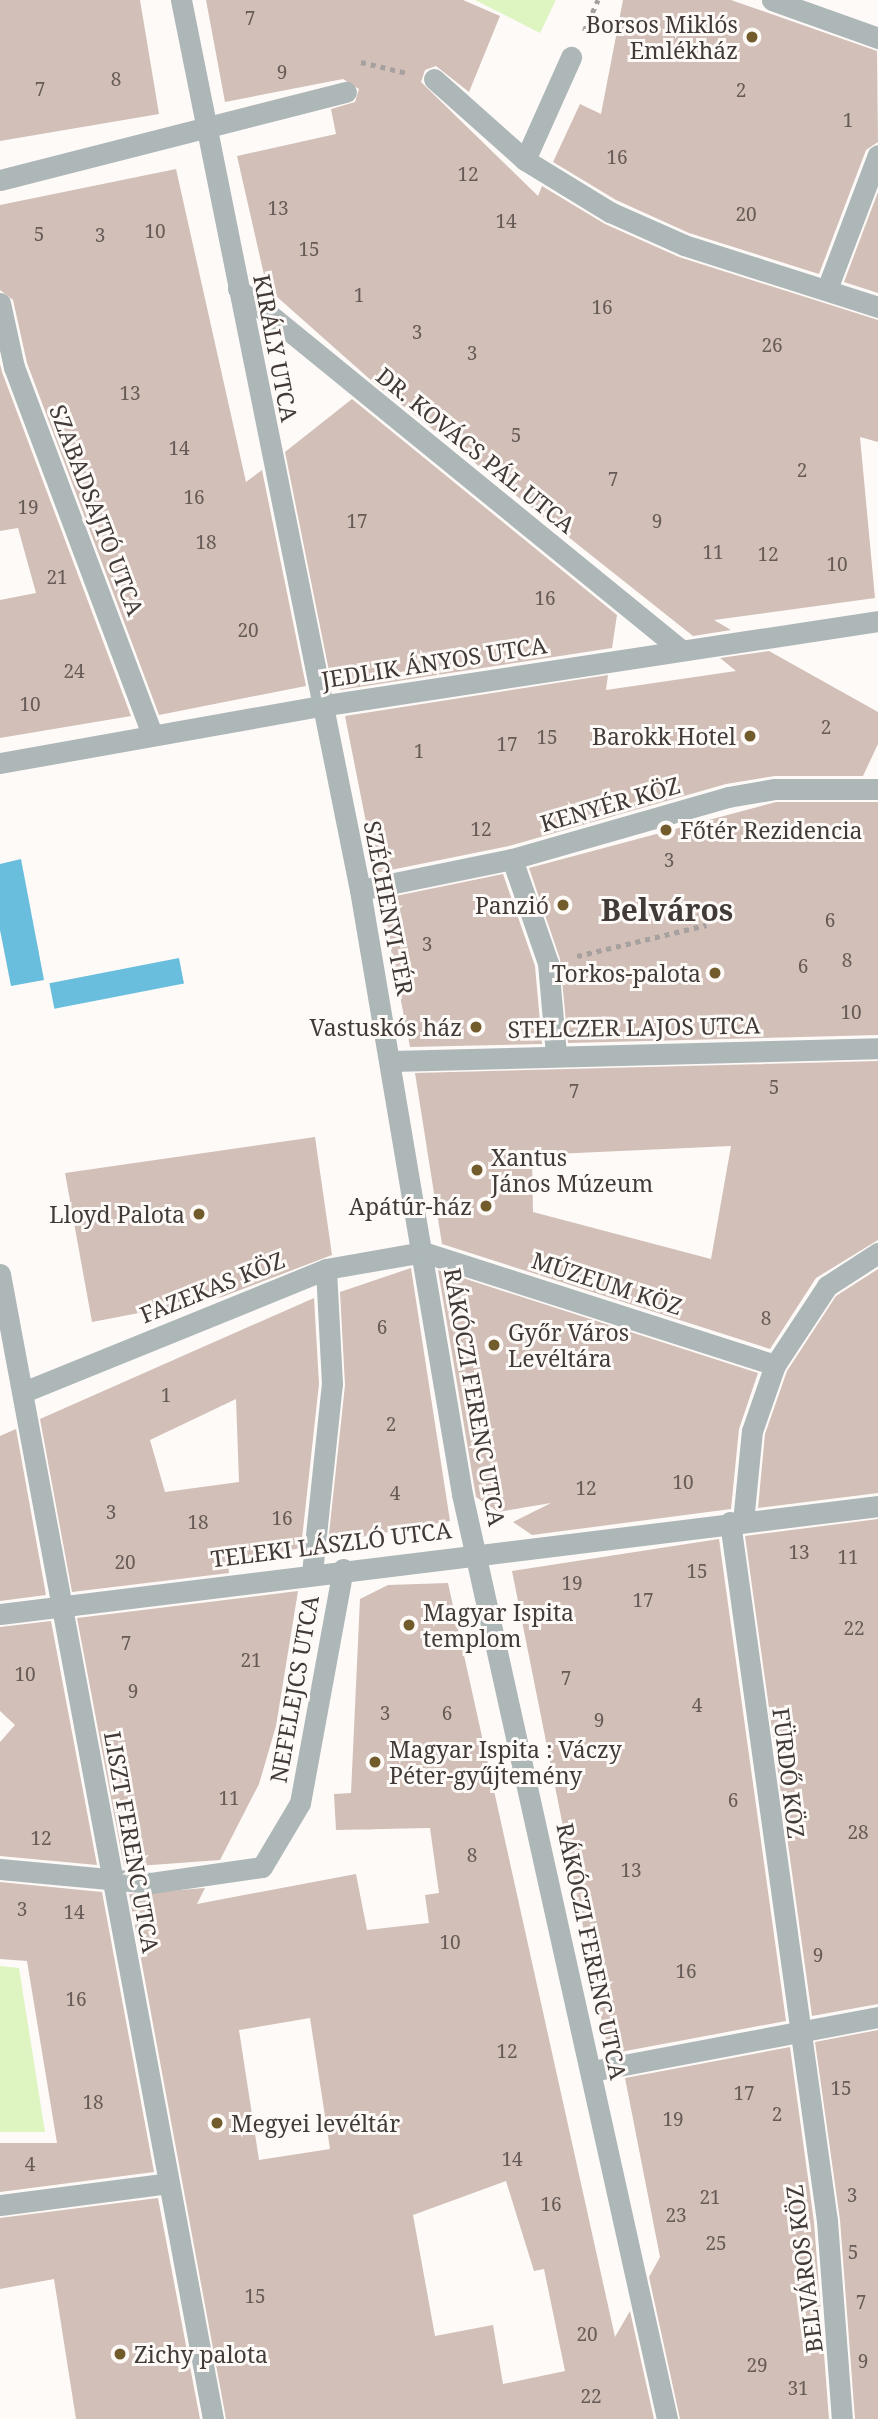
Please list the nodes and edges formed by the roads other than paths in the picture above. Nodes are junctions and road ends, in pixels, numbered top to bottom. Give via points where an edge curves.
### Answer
1 (181, 0) edge
2 (772, 0) edge
3 (878, 38) edge
4 (571, 57) dead end
5 (433, 79) road end
6 (346, 92) road end
7 (205, 126) junction
8 (878, 155) edge
9 (525, 160) junction
10 (0, 180) edge
11 (238, 289) junction
12 (827, 289) junction
13 (0, 303) edge
14 (878, 307) edge
15 (878, 621) edge
16 (681, 650) junction
17 (320, 706) junction
18 (152, 734) junction
19 (0, 763) edge
20 (878, 789) edge
21 (512, 859) junction
22 (360, 890) junction
23 (878, 1048) edge
24 (556, 1054) junction
25 (391, 1061) junction
26 (403, 1121) joint
27 (423, 1252) junction
28 (878, 1253) edge
29 (326, 1269) junction
30 (0, 1274) edge
31 (7, 1328) edge
32 (775, 1365) junction
33 (26, 1391) junction
34 (878, 1506) edge
35 (737, 1522) junction
36 (477, 1552) junction
37 (343, 1569) junction
38 (312, 1573) junction
39 (63, 1607) junction
40 (0, 1614) edge
41 (0, 1870) edge
42 (111, 1881) junction
43 (878, 2017) edge
44 (796, 2030) junction
45 (592, 2071) junction
46 (169, 2183) junction
47 (0, 2205) edge
48 (213, 2419) edge
49 (667, 2419) edge
50 (842, 2419) edge

1 - 7 street, KIRÁLY UTCA
2 - 3 street
4 - 9 street
5 - 9 street
6 - 7 street
7 - 10 street
7 - 11 street, KIRÁLY UTCA
8 - 12 street
9 - 12 street via 610,212 684,245
11 - 16 street, DR. KOVÁCS PÁL UTCA
11 - 17 street, KIRÁLY UTCA
12 - 14 street
13 - 18 street, SZABADSAJTÓ UTCA via 14,367
15 - 16 street, JEDLIK ÁNYOS UTCA
16 - 17 street, JEDLIK ÁNYOS UTCA
17 - 18 street, JEDLIK ÁNYOS UTCA
17 - 22 street, SZÉCHENYI TÉR
18 - 19 street, JEDLIK ÁNYOS UTCA
20 - 21 street, KENYÉR KÖZ via 775,789 728,797
21 - 22 street, KENYÉR KÖZ
21 - 24 street via 548,963
22 - 25 street, SZÉCHENYI TÉR
23 - 24 street, STELCZER LAJOS UTCA
24 - 25 street, STELCZER LAJOS UTCA
25 - 26 street, SZÉCHENYI TÉR
26 - 27 street, RÁKÓCZI FERENC UTCA
27 - 29 street, FAZEKAS KÖZ
27 - 32 street, MÚZEUM KÖZ
27 - 36 street, RÁKÓCZI FERENC UTCA
28 - 32 street, FÜRDŐ KÖZ via 827,1286
29 - 33 street, FAZEKAS KÖZ
29 - 38 street via 332,1384
30 - 31 street, LISZT FERENC UTCA
31 - 33 street, LISZT FERENC UTCA
32 - 35 street, FÜRDŐ KÖZ via 752,1431
33 - 39 street, LISZT FERENC UTCA
34 - 35 street, TELEKI LÁSZLÓ UTCA
35 - 36 street, TELEKI LÁSZLÓ UTCA
35 - 44 street, FÜRDŐ KÖZ
36 - 37 street, TELEKI LÁSZLÓ UTCA
36 - 45 street, RÁKÓCZI FERENC UTCA
37 - 38 street, TELEKI LÁSZLÓ UTCA
37 - 42 street, NEFELEJCS UTCA via 300,1803 262,1867 151,1883
38 - 39 street, TELEKI LÁSZLÓ UTCA
39 - 40 street, TELEKI LÁSZLÓ UTCA
39 - 42 street, LISZT FERENC UTCA
41 - 42 street
42 - 46 street, LISZT FERENC UTCA
43 - 44 street
44 - 45 street
44 - 50 street, BELVÁROS KÖZ via 827,2221
45 - 49 street, RÁKÓCZI FERENC UTCA
46 - 47 street
46 - 48 street, LISZT FERENC UTCA

